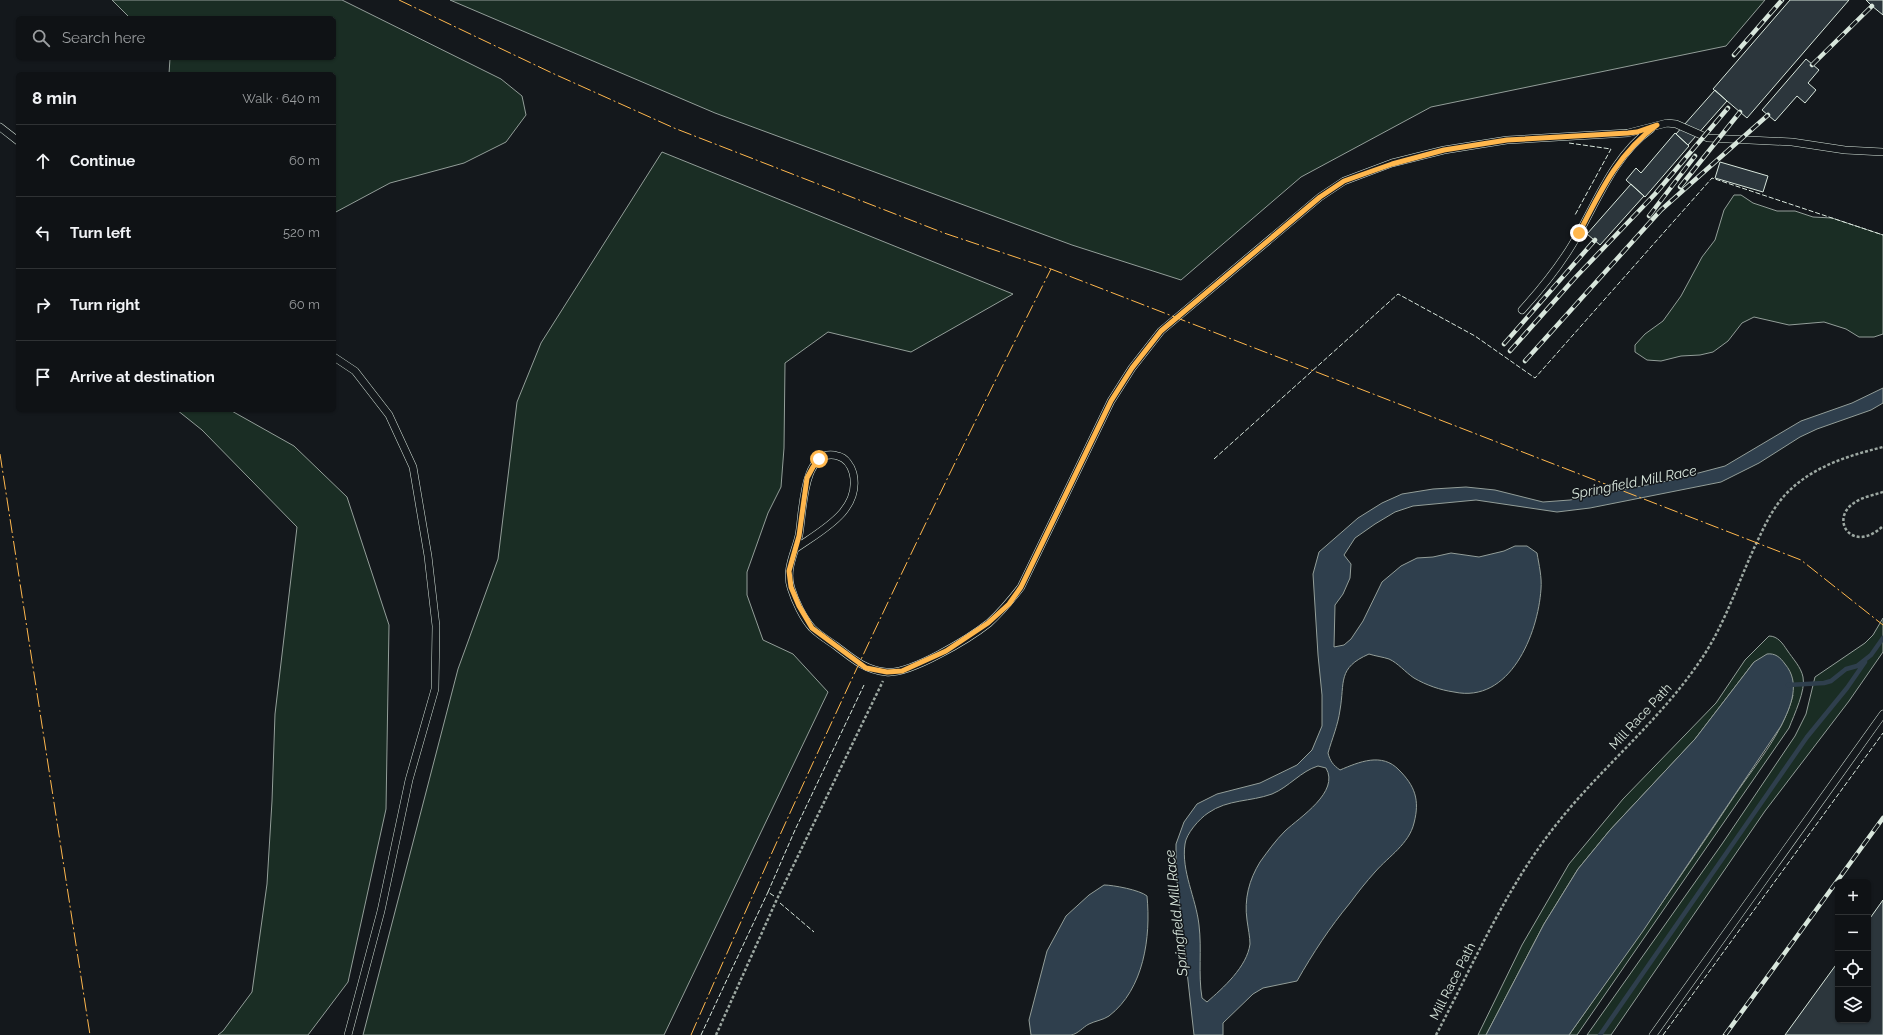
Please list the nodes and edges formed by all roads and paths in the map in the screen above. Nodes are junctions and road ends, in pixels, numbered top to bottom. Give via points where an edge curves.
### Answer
1 (1657, 125) junction
2 (0, 127) edge
3 (16, 139) edge
4 (1883, 152) edge
5 (1522, 310) dead end
6 (336, 358) edge
7 (1883, 447) edge
8 (1883, 492) edge
9 (1883, 526) edge
10 (795, 549) junction
11 (887, 672) junction
12 (1883, 714) edge
13 (348, 1035) edge
14 (716, 1035) edge
15 (1436, 1035) edge
16 (1653, 1035) edge

1 - 4 lane via 1676,124 1708,138 1792,142
1 - 5 lane via 1621,160 1603,186 1566,254
1 - 11 lane via 1633,133 1507,140 1444,150 1392,164 1344,181 1320,197 1161,331 1132,368 1111,401 1021,587 1009,604 988,623 946,651 902,671
2 - 3 lane
6 - 13 lane via 355,371 389,415 413,467 428,556 436,626 434,689 409,780 381,911
7 - 15 path, Mill Race Path via 1825,466 1793,487 1775,508 1706,653 1650,722 1580,794 1536,852 1500,911
8 - 9 path via 1854,502 1844,514 1843,523 1853,536 1861,538 1875,534
10 - 10 lane via 849,506 855,480 848,461 828,455 819,459 813,467 807,478
10 - 11 lane via 789,571 791,587 812,628 866,668
11 - 14 path via 777,900
12 - 16 lane

